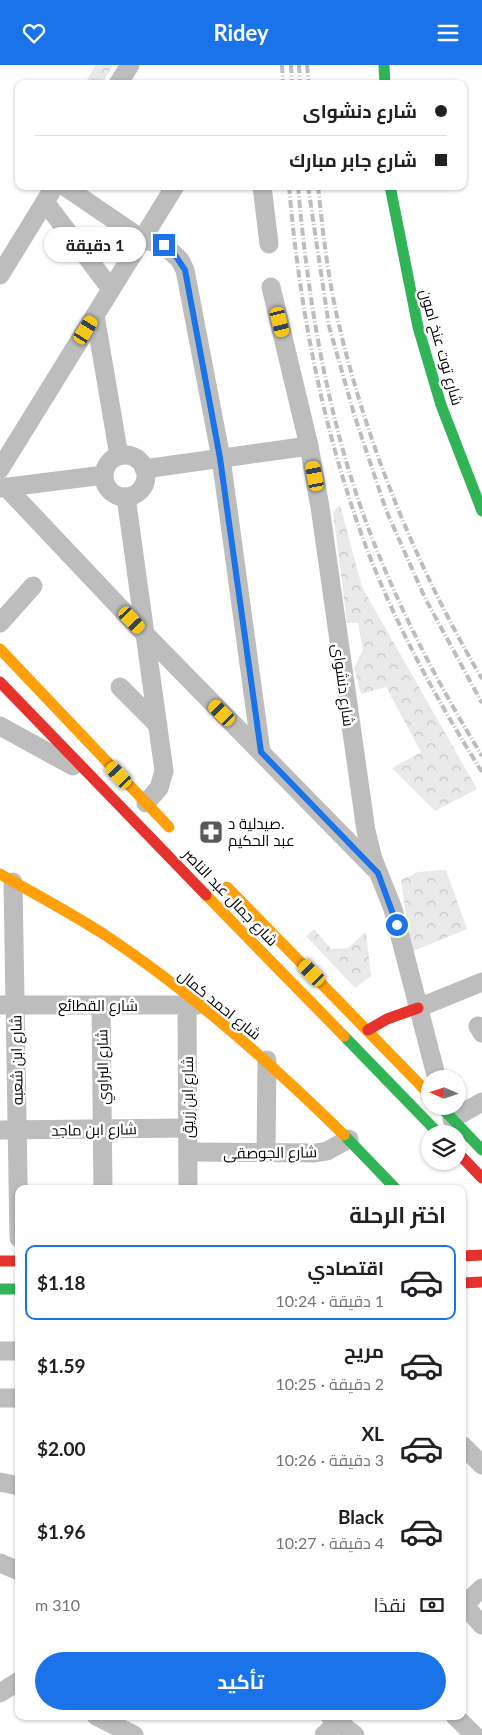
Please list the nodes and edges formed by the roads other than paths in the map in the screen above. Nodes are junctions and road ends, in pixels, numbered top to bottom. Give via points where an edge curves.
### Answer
1 (130, 65) edge
2 (384, 65) edge
3 (121, 80) edge
4 (385, 80) edge
5 (70, 190) edge
6 (172, 190) edge
7 (262, 190) edge
8 (391, 190) edge
9 (50, 194) edge
10 (142, 239) junction
11 (269, 244) dead end
12 (0, 275) edge
13 (271, 287) dead end
14 (111, 289) junction
15 (95, 315) junction
16 (309, 445) junction
17 (119, 456) junction
18 (220, 458) junction
19 (0, 469) edge
20 (144, 469) junction
21 (104, 475) junction
22 (3, 488) edge
23 (126, 497) junction
24 (482, 511) edge
25 (33, 587) dead end
26 (0, 623) edge
27 (144, 633) junction
28 (0, 649) edge
29 (0, 682) edge
30 (120, 687) dead end
31 (158, 725) junction
32 (0, 726) edge
33 (261, 752) junction
34 (94, 778) junction
35 (146, 803) junction
36 (180, 839) dead end
37 (378, 873) junction
38 (222, 881) dead end
39 (7, 887) edge
40 (482, 982) edge
41 (8, 1005) edge
42 (101, 1005) junction
43 (192, 1005) junction
44 (418, 1008) junction
45 (368, 1030) junction
46 (267, 1060) junction
47 (435, 1070) edge
48 (421, 1086) edge
49 (482, 1102) edge
50 (466, 1106) edge
51 (449, 1115) edge
52 (430, 1125) edge
53 (188, 1128) junction
54 (103, 1129) junction
55 (9, 1130) edge
56 (349, 1139) junction
57 (482, 1150) edge
58 (188, 1152) junction
59 (266, 1153) junction
60 (466, 1161) edge
61 (379, 1170) junction
62 (482, 1178) edge
63 (104, 1185) edge
64 (188, 1185) edge
65 (379, 1185) edge
66 (392, 1185) edge
67 (15, 1195) edge
68 (482, 1255) edge
69 (466, 1256) edge
70 (0, 1261) edge
71 (15, 1261) edge
72 (482, 1282) edge
73 (466, 1283) edge
74 (0, 1289) edge
75 (15, 1289) edge
76 (0, 1351) edge
77 (15, 1351) edge
78 (0, 1398) edge
79 (15, 1398) edge
80 (466, 1449) edge
81 (482, 1465) edge
82 (0, 1482) edge
83 (15, 1485) edge
84 (0, 1563) edge
85 (15, 1569) edge
86 (482, 1589) edge
87 (466, 1602) edge
88 (466, 1608) edge
89 (482, 1625) edge
90 (0, 1673) edge
91 (15, 1679) edge
92 (15, 1683) edge
93 (0, 1693) edge
94 (104, 1720) edge
95 (336, 1720) edge
96 (340, 1720) edge
97 (459, 1720) edge
98 (133, 1735) edge
99 (324, 1735) edge
100 (355, 1735) edge
101 (474, 1735) edge

1 - 3 street
2 - 4 main road
5 - 10 street
6 - 10 street
7 - 11 street
8 - 24 main road, شارع توت عنخ امون via 418,327 441,405
9 - 12 street
9 - 14 street
10 - 14 street
10 - 18 street via 164,245 185,270
13 - 16 street, شارع دنشواى
14 - 15 street
15 - 17 street
15 - 19 street
16 - 18 street
16 - 37 street, شارع دنشواى via 322,516 363,817
17 - 20 street via 134,457
17 - 21 street via 107,465
18 - 20 street
18 - 33 street
20 - 23 street via 143,488
21 - 22 street
21 - 23 street via 110,491
22 - 27 street
23 - 27 street
25 - 26 street
27 - 31 street
27 - 33 street
28 - 35 main road, شارع جمال عبد الناصر
29 - 34 main road, شارع جمال عبد الناصر
30 - 31 street
31 - 35 street via 163,777 159,789
32 - 34 street
33 - 37 street
34 - 52 main road, شارع جمال عبد الناصر
35 - 36 main road, شارع جمال عبد الناصر
37 - 44 street, شارع دنشواى via 393,909
38 - 45 main road, شارع جمال عبد الناصر
39 - 41 street, شارع ابن شعبه
39 - 43 main road, شارع احمد كمال via 74,917 136,956
40 - 44 street
41 - 42 street, شارع القطائع
41 - 55 street, شارع ابن شعبه
42 - 43 street, شارع القطائع
42 - 54 street, شارع البراوي
43 - 46 main road, شارع احمد كمال
43 - 53 street, شارع ابن زريق
44 - 45 main road
44 - 47 street, شارع دنشواى
45 - 48 main road, شارع جمال عبد الناصر
46 - 56 main road, شارع احمد كمال
46 - 59 street
49 - 50 street
51 - 57 main road
53 - 54 street, شارع ابن ماجد
53 - 58 street, شارع ابن زريق
54 - 55 street, شارع ابن ماجد
54 - 63 street, شارع البراوي
55 - 67 street, شارع ابن شعبه
56 - 59 street, شارع الجوصقى via 327,1151
56 - 61 main road, شارع احمد كمال
58 - 59 street, شارع الجوصقى
58 - 64 street, شارع ابن زريق
60 - 62 main road
61 - 65 main road
61 - 66 main road, شارع احمد كمال
68 - 69 main road
70 - 71 main road
72 - 73 main road
74 - 75 main road
76 - 77 street
78 - 79 street
80 - 81 street
82 - 83 street
84 - 85 street
86 - 87 street
88 - 89 street
90 - 91 street
92 - 93 street
94 - 98 street
95 - 99 street
96 - 100 street
97 - 101 street

